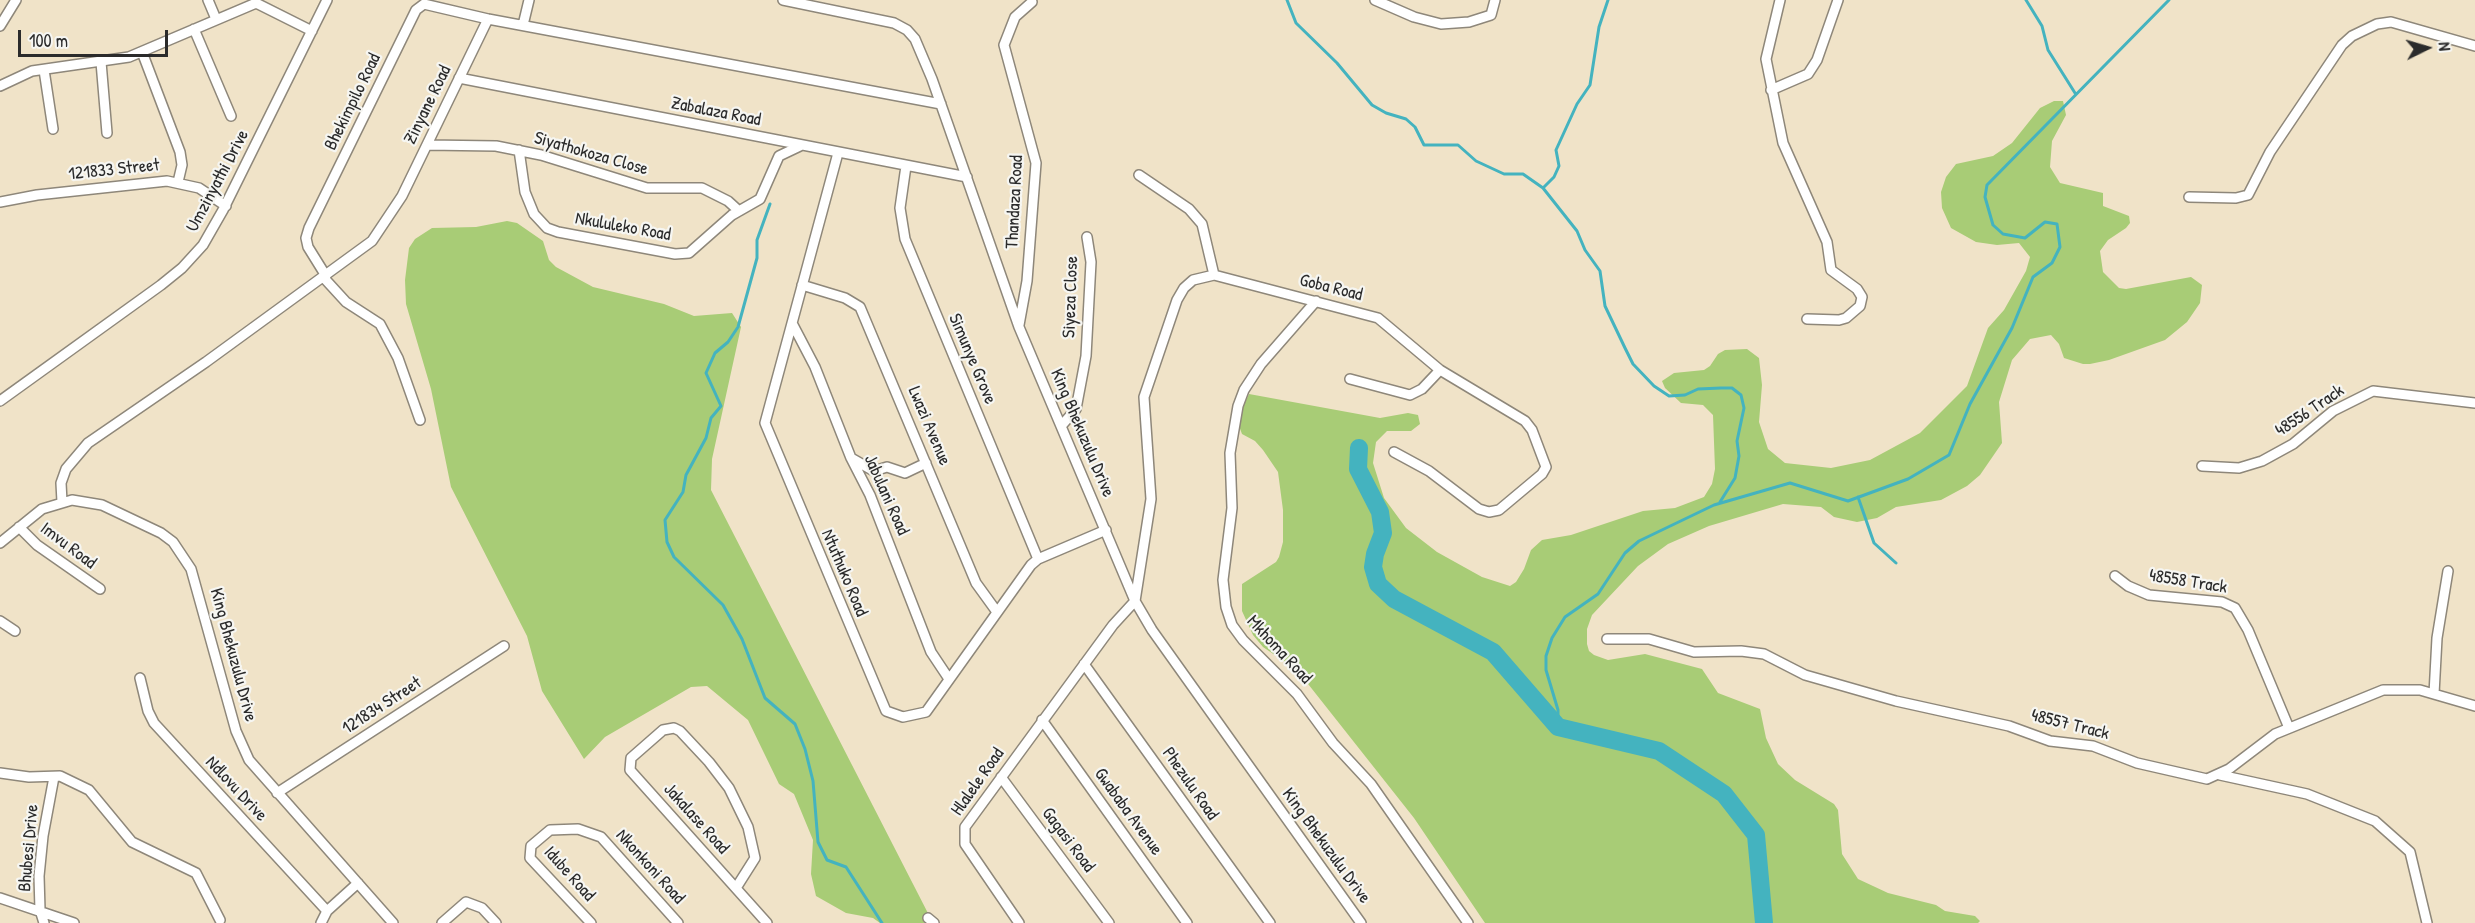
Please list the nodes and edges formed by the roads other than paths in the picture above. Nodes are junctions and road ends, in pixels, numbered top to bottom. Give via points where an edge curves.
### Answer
1 (16, 0) edge
2 (208, 0) edge
3 (327, 0) edge
4 (529, 0) edge
5 (783, 0) edge
6 (1375, 0) edge
7 (1495, 0) edge
8 (1780, 0) edge
9 (1838, 0) edge
10 (1032, 2) dead end
11 (268, 3) edge
12 (216, 19) junction
13 (488, 19) junction
14 (523, 25) junction
15 (0, 26) edge
16 (194, 29) junction
17 (312, 31) junction
18 (2475, 46) edge
19 (142, 52) junction
20 (101, 63) junction
21 (44, 70) junction
22 (459, 78) junction
23 (0, 86) edge
24 (1771, 90) junction
25 (941, 104) junction
26 (231, 116) dead end
27 (53, 129) dead end
28 (107, 133) dead end
29 (427, 145) junction
30 (801, 146) junction
31 (519, 150) junction
32 (838, 153) junction
33 (906, 166) junction
34 (1139, 175) dead end
35 (967, 177) junction
36 (178, 182) junction
37 (2189, 197) dead end
38 (0, 202) edge
39 (226, 206) junction
40 (739, 211) junction
41 (1087, 237) dead end
42 (1214, 275) junction
43 (325, 277) junction
44 (802, 285) junction
45 (1316, 301) junction
46 (1807, 319) dead end
47 (792, 324) junction
48 (1018, 327) junction
49 (1440, 370) junction
50 (1350, 380) dead end
51 (0, 401) edge
52 (2475, 403) edge
53 (420, 420) dead end
54 (1062, 425) junction
55 (1394, 452) dead end
56 (851, 458) junction
57 (926, 463) junction
58 (2202, 466) dead end
59 (62, 502) junction
60 (19, 527) junction
61 (1106, 530) junction
62 (0, 543) edge
63 (1038, 559) junction
64 (2448, 571) dead end
65 (2115, 576) dead end
66 (100, 589) dead end
67 (1135, 601) junction
68 (997, 612) junction
69 (0, 621) edge
70 (15, 631) dead end
71 (1607, 639) dead end
72 (504, 646) dead end
73 (1084, 664) junction
74 (141, 678) dead end
75 (949, 679) junction
76 (2434, 694) junction
77 (2475, 706) edge
78 (1042, 720) junction
79 (2289, 728) junction
80 (0, 773) edge
81 (2220, 775) junction
82 (54, 777) junction
83 (1002, 777) junction
84 (277, 793) junction
85 (531, 846) joint
86 (358, 883) junction
87 (736, 888) junction
88 (0, 898) edge
89 (40, 910) junction
90 (327, 911) junction
91 (220, 920) dead end
92 (44, 923) edge
93 (74, 923) edge
94 (321, 923) edge
95 (393, 923) edge
96 (442, 923) edge
97 (496, 923) edge
98 (591, 923) edge
99 (678, 923) edge
100 (767, 923) edge
101 (1019, 923) edge
102 (1109, 923) edge
103 (1187, 923) edge
104 (1270, 923) edge
105 (1361, 923) edge
106 (1468, 923) edge
107 (2427, 923) edge

1 - 15 street
2 - 12 street
3 - 17 street, Umzinyathi Drive
4 - 14 street
5 - 25 street, King Bhekuzulu Drive via 894,23 907,30 920,46
6 - 7 street via 1441,24 1491,15
8 - 24 street via 1766,59
9 - 24 street via 1808,75
10 - 48 street, Thandaza Road via 1016,17 1004,45 1036,163 1027,281
11 - 12 street via 253,3
11 - 17 street
12 - 16 street
13 - 14 street
13 - 22 street, Zinyane Road
13 - 43 street, Bhekimpilo Road via 426,4 416,10 307,233 308,247
14 - 25 street
16 - 19 street
16 - 26 street
17 - 39 street, Umzinyathi Drive
18 - 37 street via 2391,22 2352,36 2270,152 2248,195
19 - 20 street
19 - 36 street via 180,152
20 - 21 street
20 - 28 street
21 - 23 street
21 - 27 street
22 - 29 street, Zinyane Road
22 - 30 street, Zabalaza Road
24 - 46 street via 1788,158 1827,242 1831,270 1862,297 1860,306 1846,318
25 - 35 street, King Bhekuzulu Drive
29 - 31 street, Siyathokoza Close via 487,145
29 - 43 street, Zinyane Road via 380,232
30 - 32 street, Zabalaza Road
30 - 40 street, Nkululeko Road via 779,156 760,199
31 - 40 street, Siyathokoza Close via 647,188 702,188
31 - 40 street, Nkululeko Road via 525,192 534,214 554,231 670,254 689,254
32 - 33 street, Zabalaza Road
32 - 44 street, Ntuthuko Road
33 - 35 street, Zabalaza Road
33 - 63 street, Simunye Grove via 900,217 905,239
34 - 42 street via 1189,208 1202,224
35 - 48 street, King Bhekuzulu Drive
36 - 38 street, 121833 Street via 128,184
36 - 39 street, 121833 Street via 199,188
39 - 51 street, Umzinyathi Drive via 203,245 182,268
41 - 54 street, Siyeza Close via 1091,262 1086,356 1076,409
42 - 45 street, Goba Road
42 - 67 street via 1194,280 1181,292 1145,391 1151,499
43 - 53 street, Bhekimpilo Road via 349,305 380,324 398,358
43 - 59 street, Zinyane Road via 88,443 63,475
44 - 47 street, Ntuthuko Road
44 - 57 street, Lwazi Avenue via 845,298 860,307
45 - 49 street, Goba Road via 1382,320
45 - 106 street, Mkhoma Road via 1261,364 1238,406 1230,453 1232,508 1222,580 1226,607 1243,640 1297,694 1333,743 1371,784
47 - 56 street, Jabulani Road via 815,367
47 - 75 street, Ntuthuko Road via 765,428 883,708 894,715 922,714
48 - 54 street, King Bhekuzulu Drive
49 - 50 street via 1422,389 1410,395
49 - 55 street, Goba Road via 1528,424 1546,464 1542,474 1499,510 1490,512 1479,509 1430,471
52 - 58 street, 48556 Track via 2373,391 2333,411 2293,444 2257,463 2239,468
54 - 61 street, King Bhekuzulu Drive
56 - 57 street via 874,471 887,467 905,473
56 - 75 street, Jabulani Road via 870,495 931,652
57 - 68 street, Lwazi Avenue via 976,583
59 - 60 street, King Bhekuzulu Drive via 42,509
59 - 84 street, King Bhekuzulu Drive via 93,502 113,509 161,533 181,551 195,580 240,740 254,767
60 - 62 street, King Bhekuzulu Drive
60 - 66 street, Imvu Road via 37,545
61 - 63 street, Ntuthuko Road
61 - 67 street, King Bhekuzulu Drive
63 - 68 street, Ntuthuko Road
64 - 76 street via 2437,638
65 - 79 street, 48558 Track via 2149,595 2222,602 2235,608 2251,636
67 - 73 street, Hlalele Road
67 - 105 street, King Bhekuzulu Drive via 1158,639
68 - 75 street, Ntuthuko Road
69 - 70 street
71 - 81 street, 48557 Track via 1649,639 1700,652 1764,654 1805,675 1896,701 2010,726 2050,741 2093,746 2138,763 2202,778
72 - 84 street, 121834 Street
73 - 78 street, Hlalele Road
73 - 104 street, Phezulu Road
74 - 90 street, Ndlovu Drive via 154,723
76 - 77 street
76 - 79 street via 2383,690
78 - 83 street, Hlalele Road
78 - 103 street, Gwababa Avenue
79 - 81 street via 2262,742
80 - 82 street
81 - 107 street, 48557 Track via 2307,794 2375,821 2410,852
82 - 89 street, Bhubesi Drive via 43,836
82 - 91 street via 89,790 132,842 196,873
83 - 101 street, Hlalele Road via 967,822 964,838 968,850
83 - 102 street, Gagasi Road
84 - 86 street, King Bhekuzulu Drive
85 - 98 street, Idube Road via 530,858
85 - 99 street, Nkonkoni Road via 552,830 570,828 596,834
86 - 90 street
86 - 95 street, King Bhekuzulu Drive
87 - 87 street, Jakalase Road via 754,861 752,837 729,788 686,735 674,728 659,732 631,758 632,773
87 - 100 street, Jakalase Road
88 - 89 street
89 - 92 street, Bhubesi Drive
89 - 93 street
90 - 94 street
96 - 97 street via 466,902 482,908

